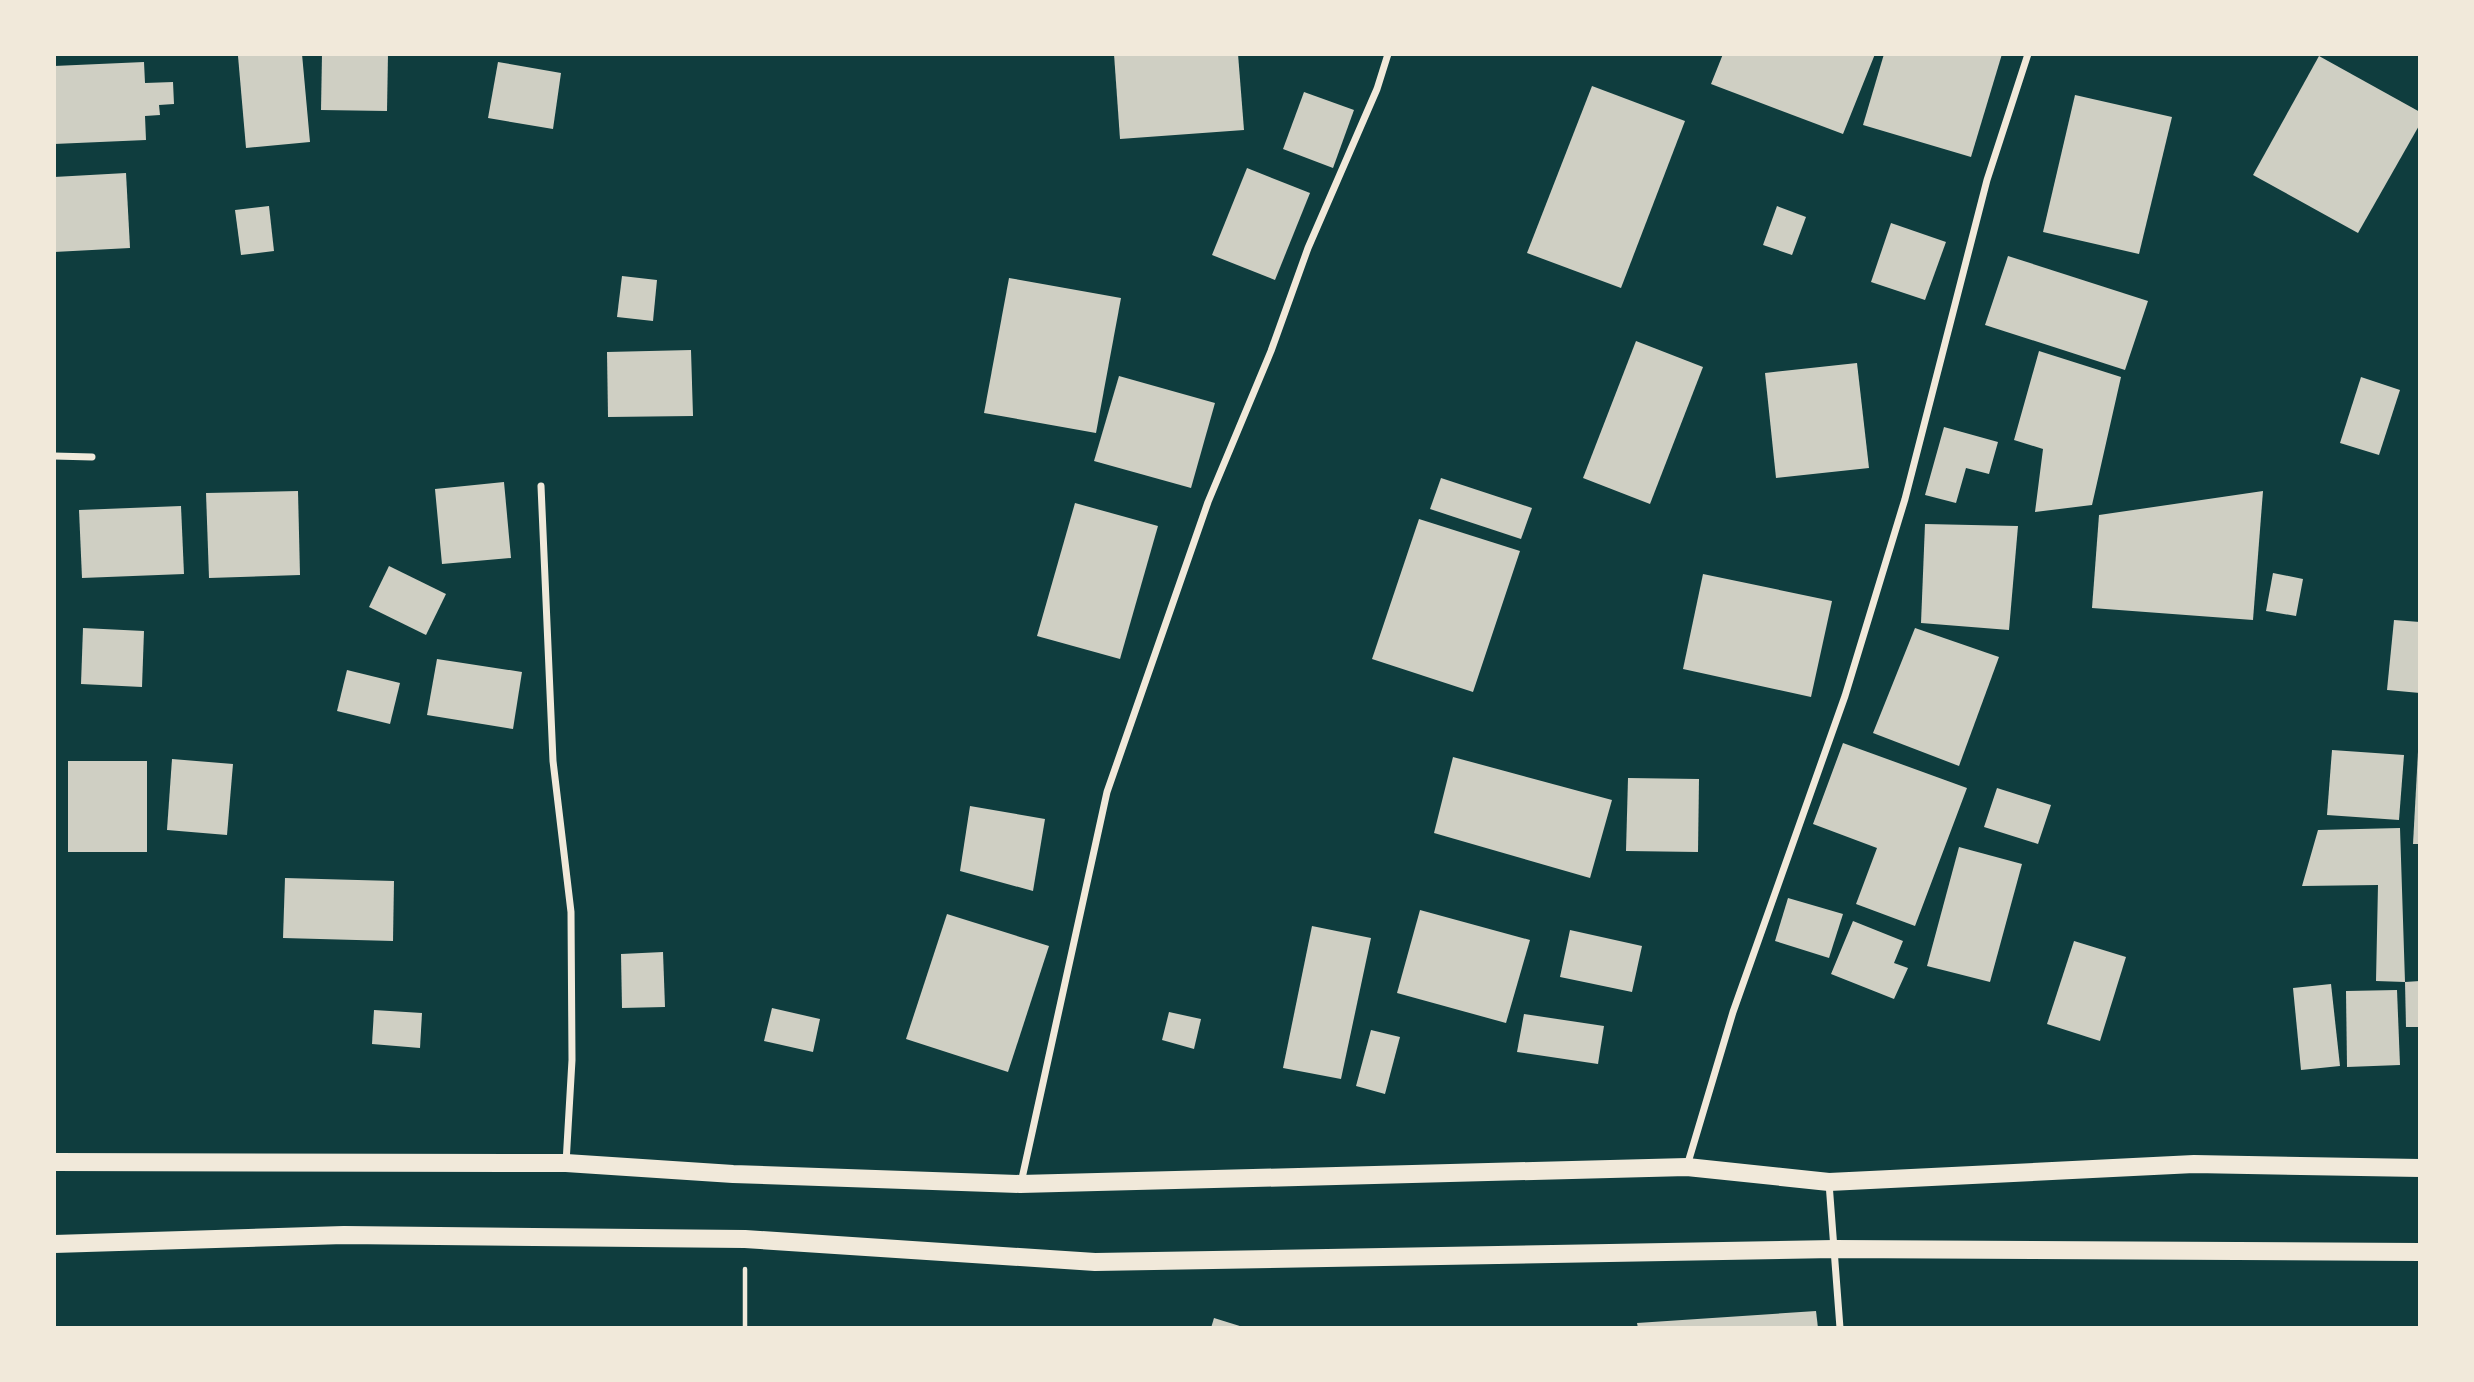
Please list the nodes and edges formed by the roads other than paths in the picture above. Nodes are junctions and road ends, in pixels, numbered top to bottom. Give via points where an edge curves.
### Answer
1 (1388, 54) edge
2 (2028, 54) edge
3 (54, 456) edge
4 (92, 457) dead end
5 (541, 486) dead end
6 (54, 1162) edge
7 (566, 1163) junction
8 (1687, 1167) junction
9 (2420, 1168) edge
10 (1829, 1182) junction
11 (1020, 1184) junction
12 (54, 1244) edge
13 (1834, 1249) junction
14 (2420, 1252) edge
15 (1840, 1328) edge

1 - 11 street via 1208,502 1107,792
2 - 8 street via 1987,180 1905,499 1845,696 1733,1012
3 - 4 street
5 - 7 street via 553,761 571,912 572,1060
6 - 7 main road
7 - 11 main road
8 - 10 main road
8 - 11 main road
9 - 10 main road via 2194,1164
10 - 13 street
12 - 13 main road via 344,1235 745,1239 1095,1262
13 - 14 main road
13 - 15 street

